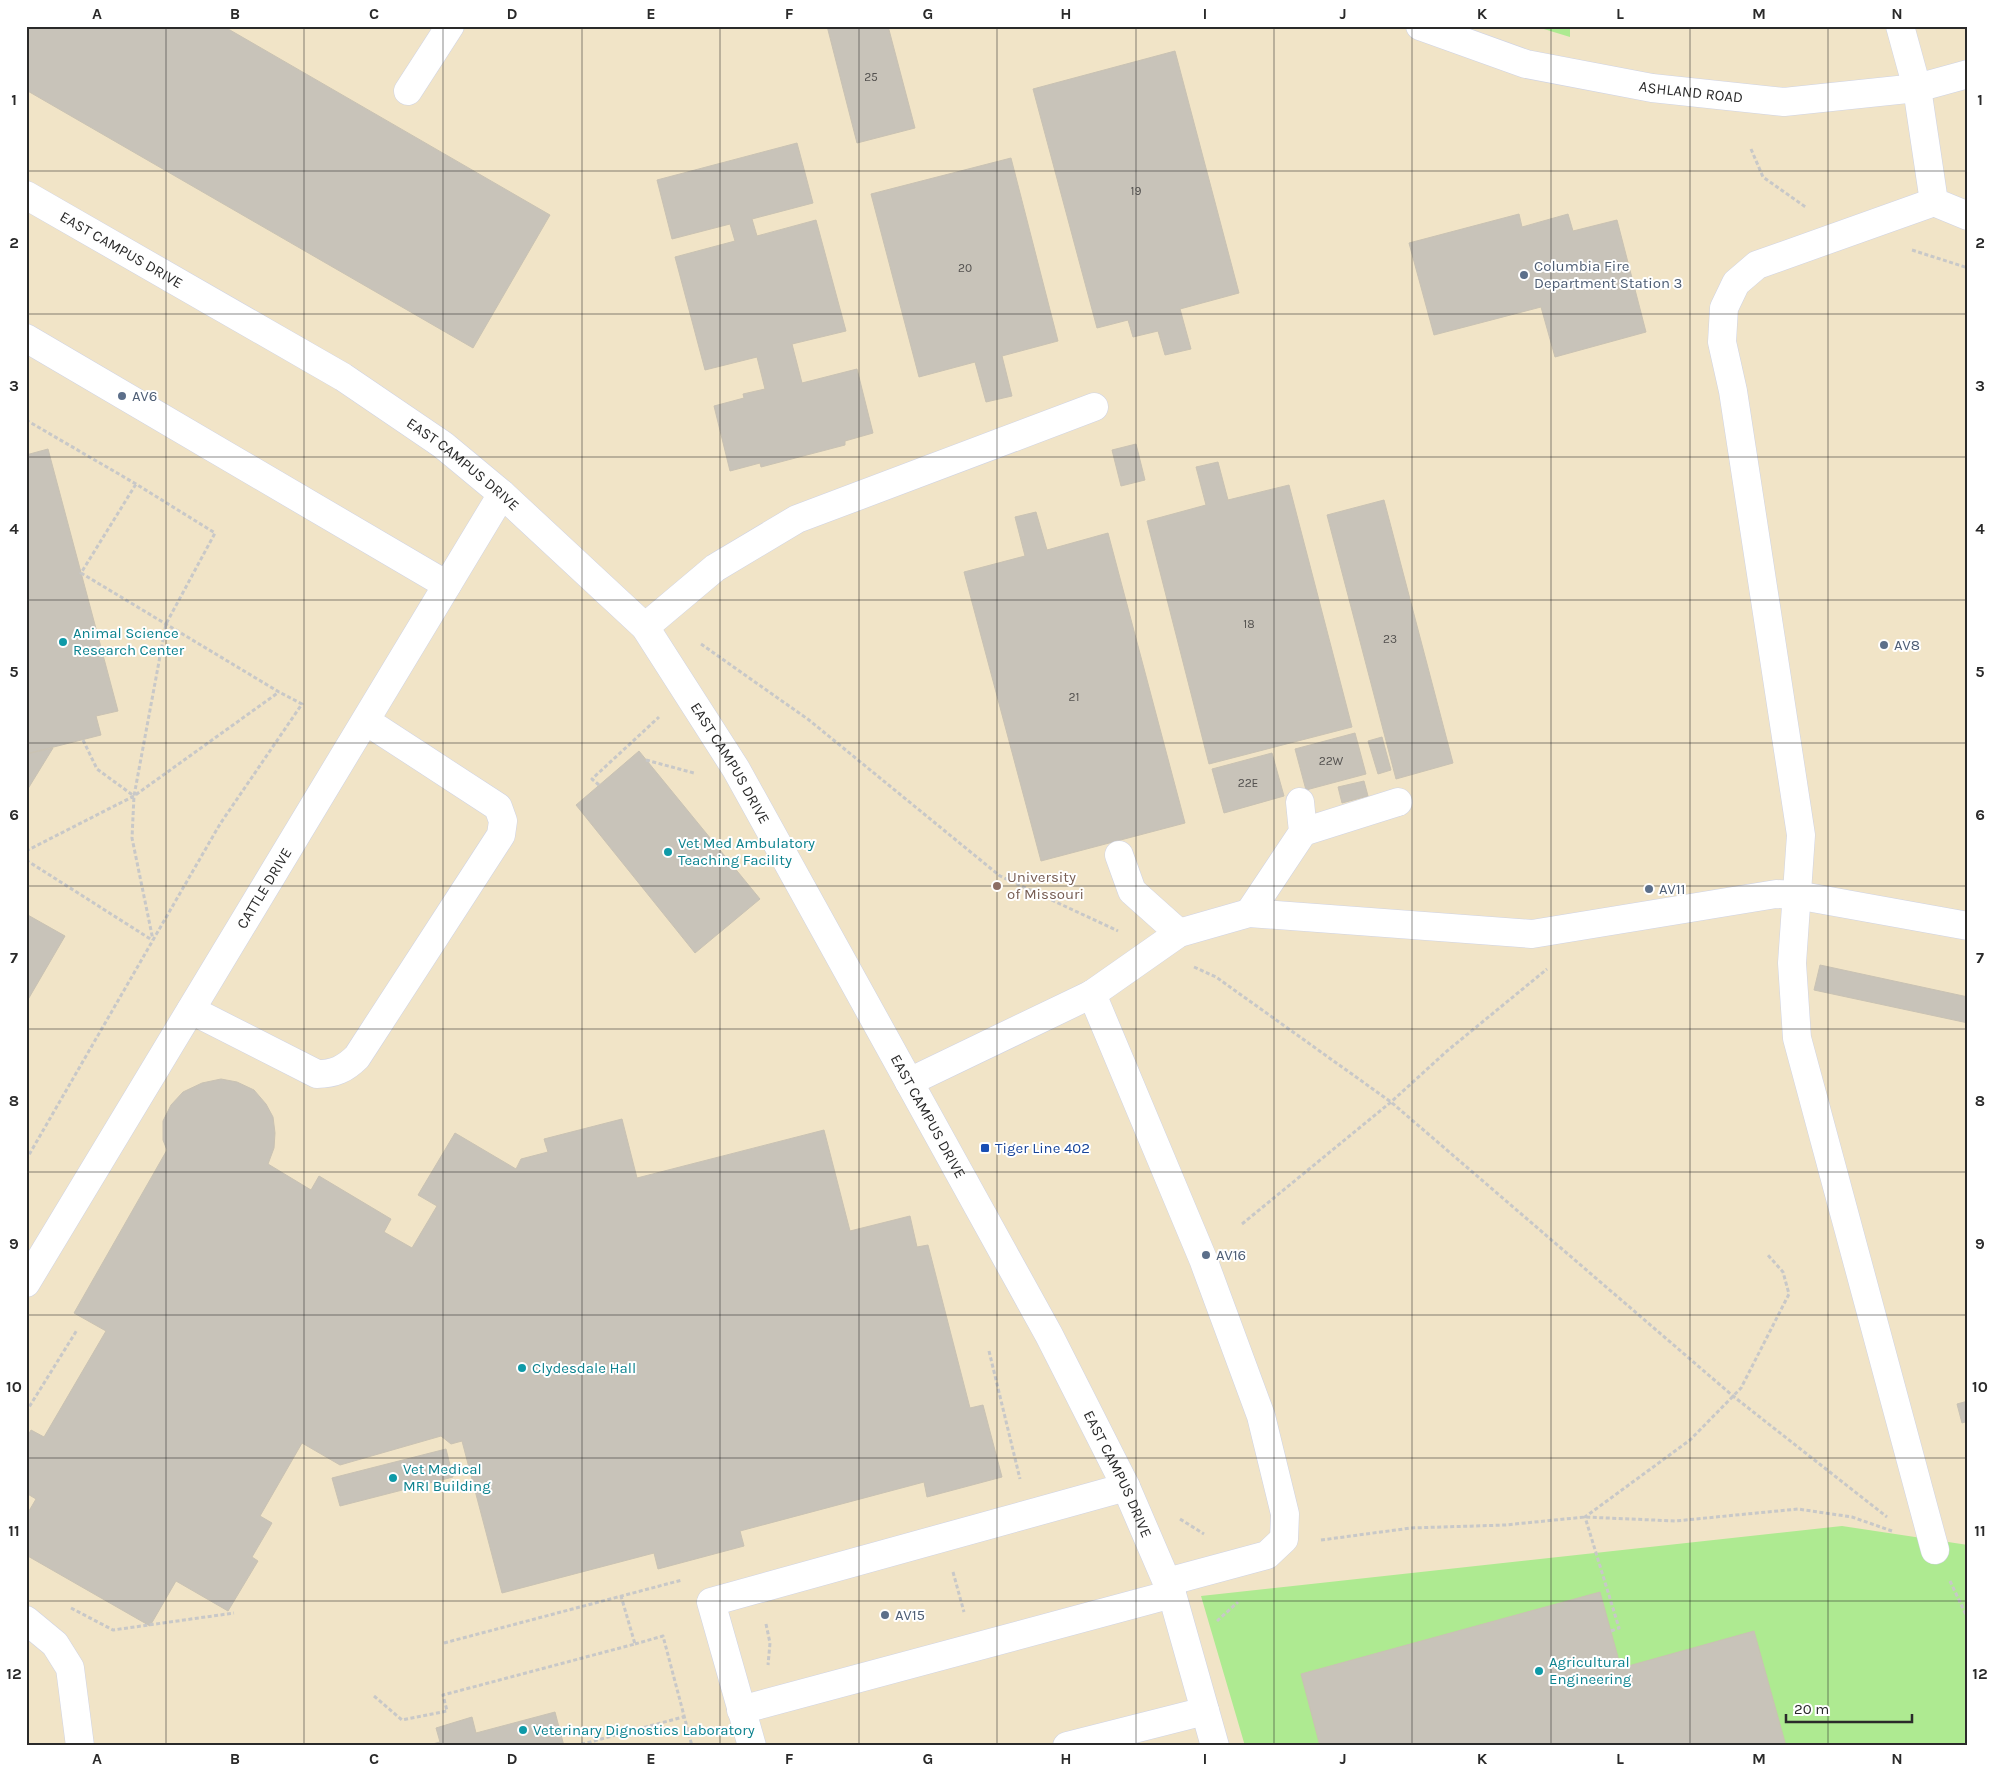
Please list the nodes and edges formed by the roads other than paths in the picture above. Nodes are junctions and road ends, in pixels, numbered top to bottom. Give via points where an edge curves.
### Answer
1 (450, 26) edge
2 (1420, 26) edge
3 (1900, 26) edge
4 (1968, 74) edge
5 (1917, 88) junction
6 (408, 91) dead end
7 (26, 195) edge
8 (1934, 202) junction
9 (1968, 216) edge
10 (26, 338) edge
11 (1094, 406) dead end
12 (502, 494) junction
13 (447, 585) junction
14 (645, 627) junction
15 (366, 721) junction
16 (1300, 802) dead end
17 (1398, 802) dead end
18 (1304, 832) junction
19 (1119, 855) dead end
20 (1796, 896) junction
21 (1249, 913) junction
22 (1968, 926) edge
23 (1179, 933) junction
24 (1092, 994) junction
25 (191, 1010) junction
26 (909, 1082) junction
27 (26, 1283) edge
28 (1126, 1487) junction
29 (1925, 1545) road end
30 (1170, 1588) junction
31 (26, 1620) edge
32 (741, 1710) junction
33 (1205, 1711) junction
34 (80, 1746) edge
35 (752, 1746) edge
36 (1067, 1746) edge
37 (1214, 1746) edge

1 - 6 street
2 - 5 street, ASHLAND ROAD via 1526,64 1652,88 1784,102
3 - 5 street
4 - 5 street, ASHLAND ROAD
5 - 8 street
7 - 12 street, EAST CAMPUS DRIVE via 343,376 444,445
8 - 9 street
8 - 20 street via 1757,265 1736,283 1724,308 1722,342 1733,391 1801,836
10 - 13 street
11 - 14 street via 798,519 715,568
12 - 13 street, CATTLE DRIVE
12 - 14 street, EAST CAMPUS DRIVE
13 - 15 street, CATTLE DRIVE
14 - 26 street, EAST CAMPUS DRIVE via 736,769
15 - 25 street, CATTLE DRIVE
15 - 25 street via 498,807 501,835 348,1066 317,1074
16 - 18 street
17 - 18 street
18 - 21 street
19 - 23 street via 1132,891
20 - 21 street via 1776,894 1532,934
20 - 22 street
20 - 29 street via 1792,962 1797,1038
21 - 23 street
23 - 24 street
24 - 26 street
24 - 30 street via 1204,1259 1260,1416 1284,1514 1284,1539 1267,1555
25 - 27 street, CATTLE DRIVE
26 - 28 street, EAST CAMPUS DRIVE via 1049,1335
28 - 30 street, EAST CAMPUS DRIVE
28 - 32 street via 711,1602
30 - 32 street
30 - 33 street, EAST CAMPUS DRIVE
31 - 34 street via 55,1644 70,1668
32 - 35 street
33 - 36 street
33 - 37 street, EAST CAMPUS DRIVE

